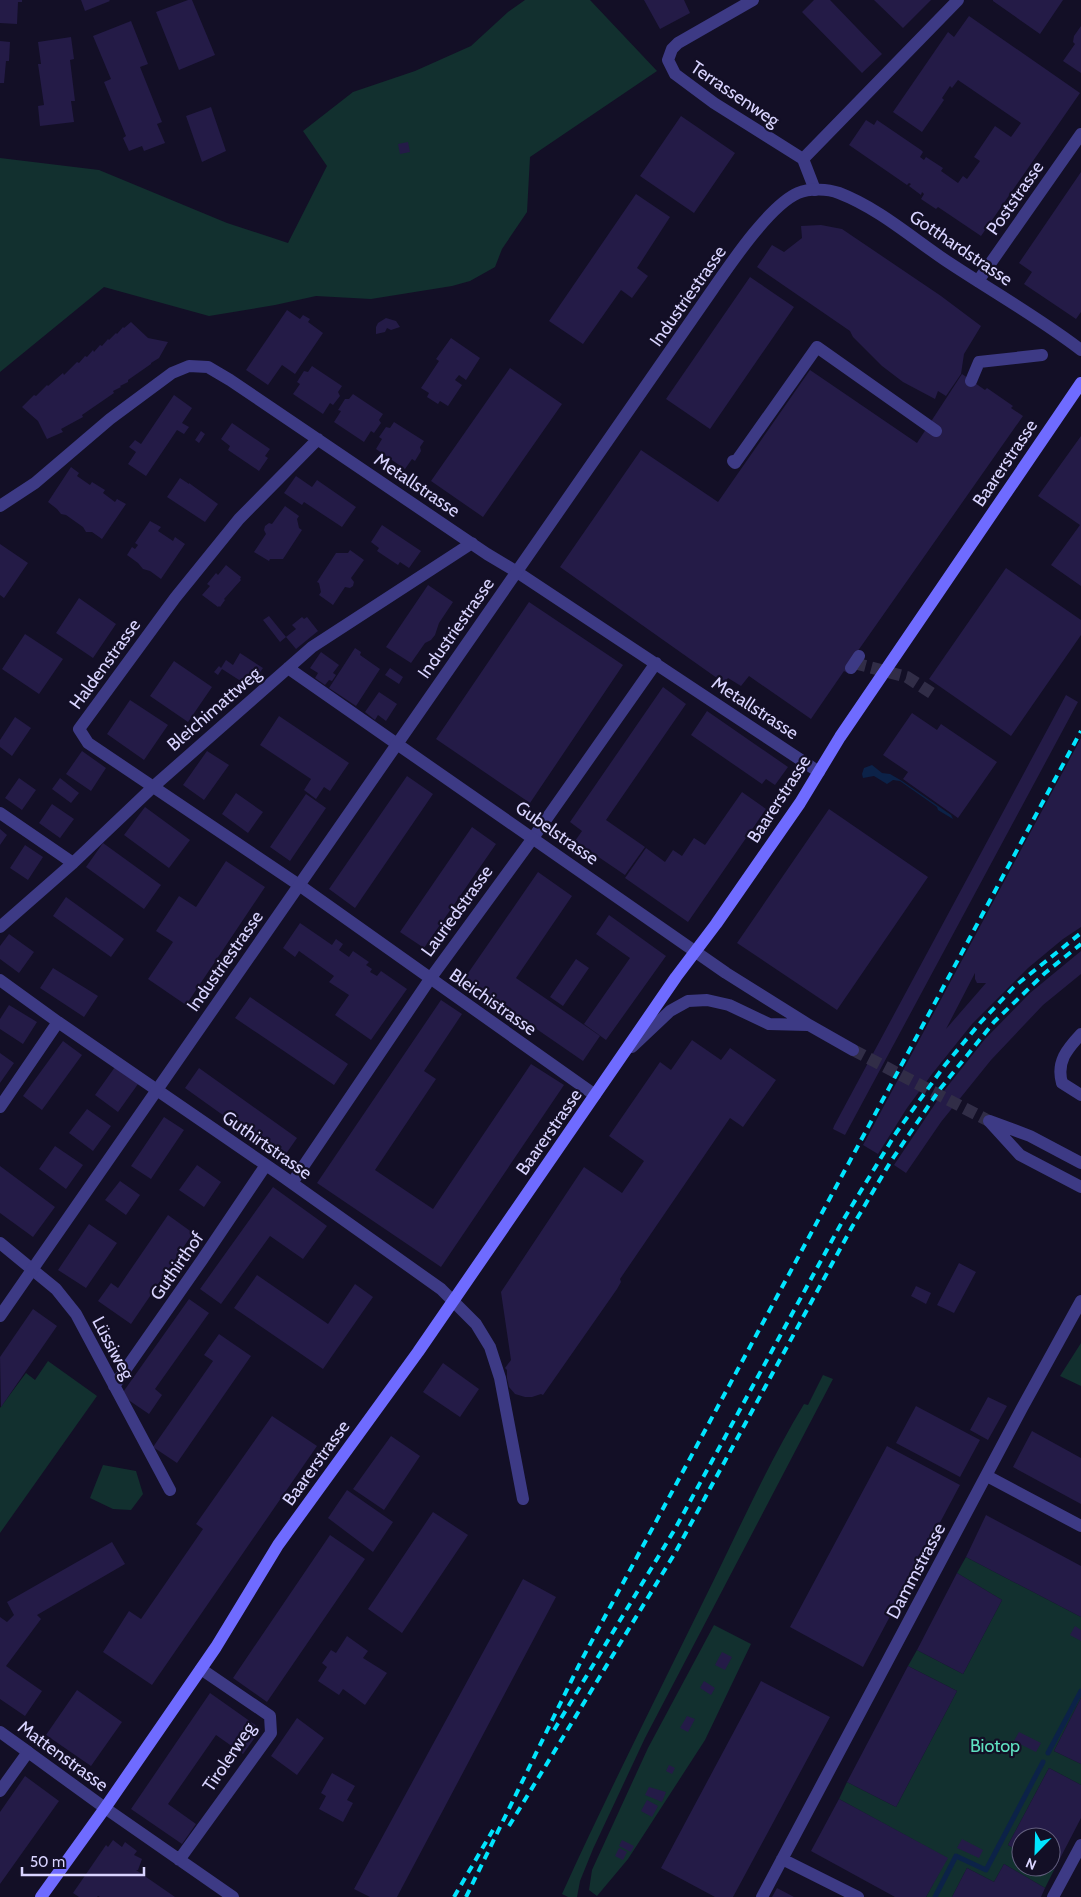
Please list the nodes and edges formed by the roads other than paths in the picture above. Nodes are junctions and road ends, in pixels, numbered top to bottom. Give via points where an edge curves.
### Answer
1 (752, 0) edge
2 (958, 0) edge
3 (1081, 134) edge
4 (803, 159) junction
5 (815, 190) junction
6 (978, 282) junction
7 (1081, 350) edge
8 (1042, 355) dead end
9 (971, 381) dead end
10 (1081, 383) edge
11 (936, 431) dead end
12 (318, 439) junction
13 (733, 461) dead end
14 (0, 506) edge
15 (472, 543) junction
16 (517, 572) junction
17 (656, 664) junction
18 (288, 668) junction
19 (397, 744) junction
20 (819, 772) junction
21 (154, 786) junction
22 (0, 813) edge
23 (533, 838) junction
24 (73, 863) junction
25 (299, 885) junction
26 (0, 927) edge
27 (696, 951) junction
28 (430, 979) junction
29 (0, 980) edge
30 (58, 1022) junction
31 (809, 1025) junction
32 (1081, 1034) edge
33 (853, 1050) tunnel mouth
34 (621, 1057) junction
35 (158, 1090) junction
36 (595, 1095) junction
37 (1081, 1095) edge
38 (0, 1107) edge
39 (1081, 1163) edge
40 (266, 1165) junction
41 (292, 1183) junction
42 (1081, 1187) edge
43 (0, 1243) edge
44 (32, 1270) junction
45 (453, 1301) junction
46 (1081, 1301) edge
47 (0, 1316) edge
48 (114, 1386) junction
49 (987, 1476) junction
50 (170, 1490) dead end
51 (523, 1499) dead end
52 (1081, 1526) edge
53 (201, 1669) junction
54 (0, 1732) edge
55 (28, 1752) junction
56 (0, 1791) edge
57 (105, 1808) junction
58 (1081, 1845) edge
59 (782, 1859) junction
60 (179, 1860) junction
61 (218, 1893) edge
62 (40, 1897) edge
63 (233, 1897) edge
64 (762, 1897) edge
65 (858, 1897) edge
66 (1053, 1897) edge

1 - 4 street, Terrassenweg via 678,43 668,60 675,74 714,103
2 - 4 street
3 - 6 street, Poststrasse
4 - 5 street
5 - 6 street, Gotthardstrasse via 837,192 864,204
5 - 16 street, Industriestrasse via 798,193 763,223 713,289
6 - 7 street, Gotthardstrasse
8 - 9 street via 979,362
10 - 20 main road, Baarerstrasse
11 - 13 street via 817,348 736,463
12 - 14 street, Metallstrasse via 208,367 189,366 172,373 110,419 35,483
12 - 15 street, Metallstrasse
12 - 21 street, Haldenstrasse via 239,519 175,598 79,729 88,743
15 - 16 street, Metallstrasse
15 - 18 street, Bleichimattweg via 312,647
16 - 17 street, Metallstrasse
16 - 19 street, Industriestrasse
17 - 20 street, Metallstrasse
17 - 23 street, Lauriedstrasse
18 - 19 street, Gubelstrasse
18 - 21 street, Bleichimattweg
19 - 23 street, Gubelstrasse
19 - 25 street, Industriestrasse
20 - 27 main road, Baarerstrasse
21 - 24 street, Bleichimattweg
21 - 25 street, Haldenstrasse
22 - 24 street
23 - 27 street, Gubelstrasse
23 - 28 street, Lauriedstrasse
24 - 26 street, Bleichimattweg
25 - 28 street, Bleichistrasse
25 - 35 street, Industriestrasse
27 - 31 street, Gubelstrasse
27 - 34 main road, Baarerstrasse
28 - 36 street, Bleichistrasse
28 - 41 street, Lauriedstrasse
29 - 30 street, Guthirtstrasse
30 - 35 street, Guthirtstrasse
30 - 38 street
31 - 33 street, Gubelstrasse
31 - 34 street, Gubelstrasse via 769,1024 729,1005 707,1000 688,1001 670,1011
32 - 37 street via 1064,1054 1058,1072 1062,1083
34 - 36 main road, Baarerstrasse
35 - 40 street, Guthirtstrasse
35 - 44 street, Industriestrasse
36 - 45 main road, Baarerstrasse
39 - 42 street via 1030,1136 989,1121 1020,1156
40 - 41 street, Guthirtstrasse
40 - 48 street, Guthirthof
41 - 45 street, Guthirtstrasse via 441,1289
43 - 44 street, Lüssiweg
44 - 47 street, Industriestrasse
44 - 48 street, Lüssiweg via 56,1289 76,1314
45 - 51 street, Guthirtstrasse via 476,1324 490,1347 500,1378
45 - 53 main road, Baarerstrasse via 278,1544
46 - 49 street, Dammstrasse
48 - 50 street, Lüssiweg
49 - 52 street
49 - 59 street, Dammstrasse
53 - 57 main road, Baarerstrasse
53 - 60 street, Tirolerweg via 270,1716 271,1733
54 - 55 street, Mattenstrasse
55 - 56 street
55 - 57 street, Mattenstrasse
57 - 60 street, Mattenstrasse
57 - 62 main road, Baarerstrasse
58 - 66 street
59 - 64 street, Dammstrasse
59 - 65 street
60 - 61 street, Mattenstrasse
61 - 63 street, Mattenstrasse

